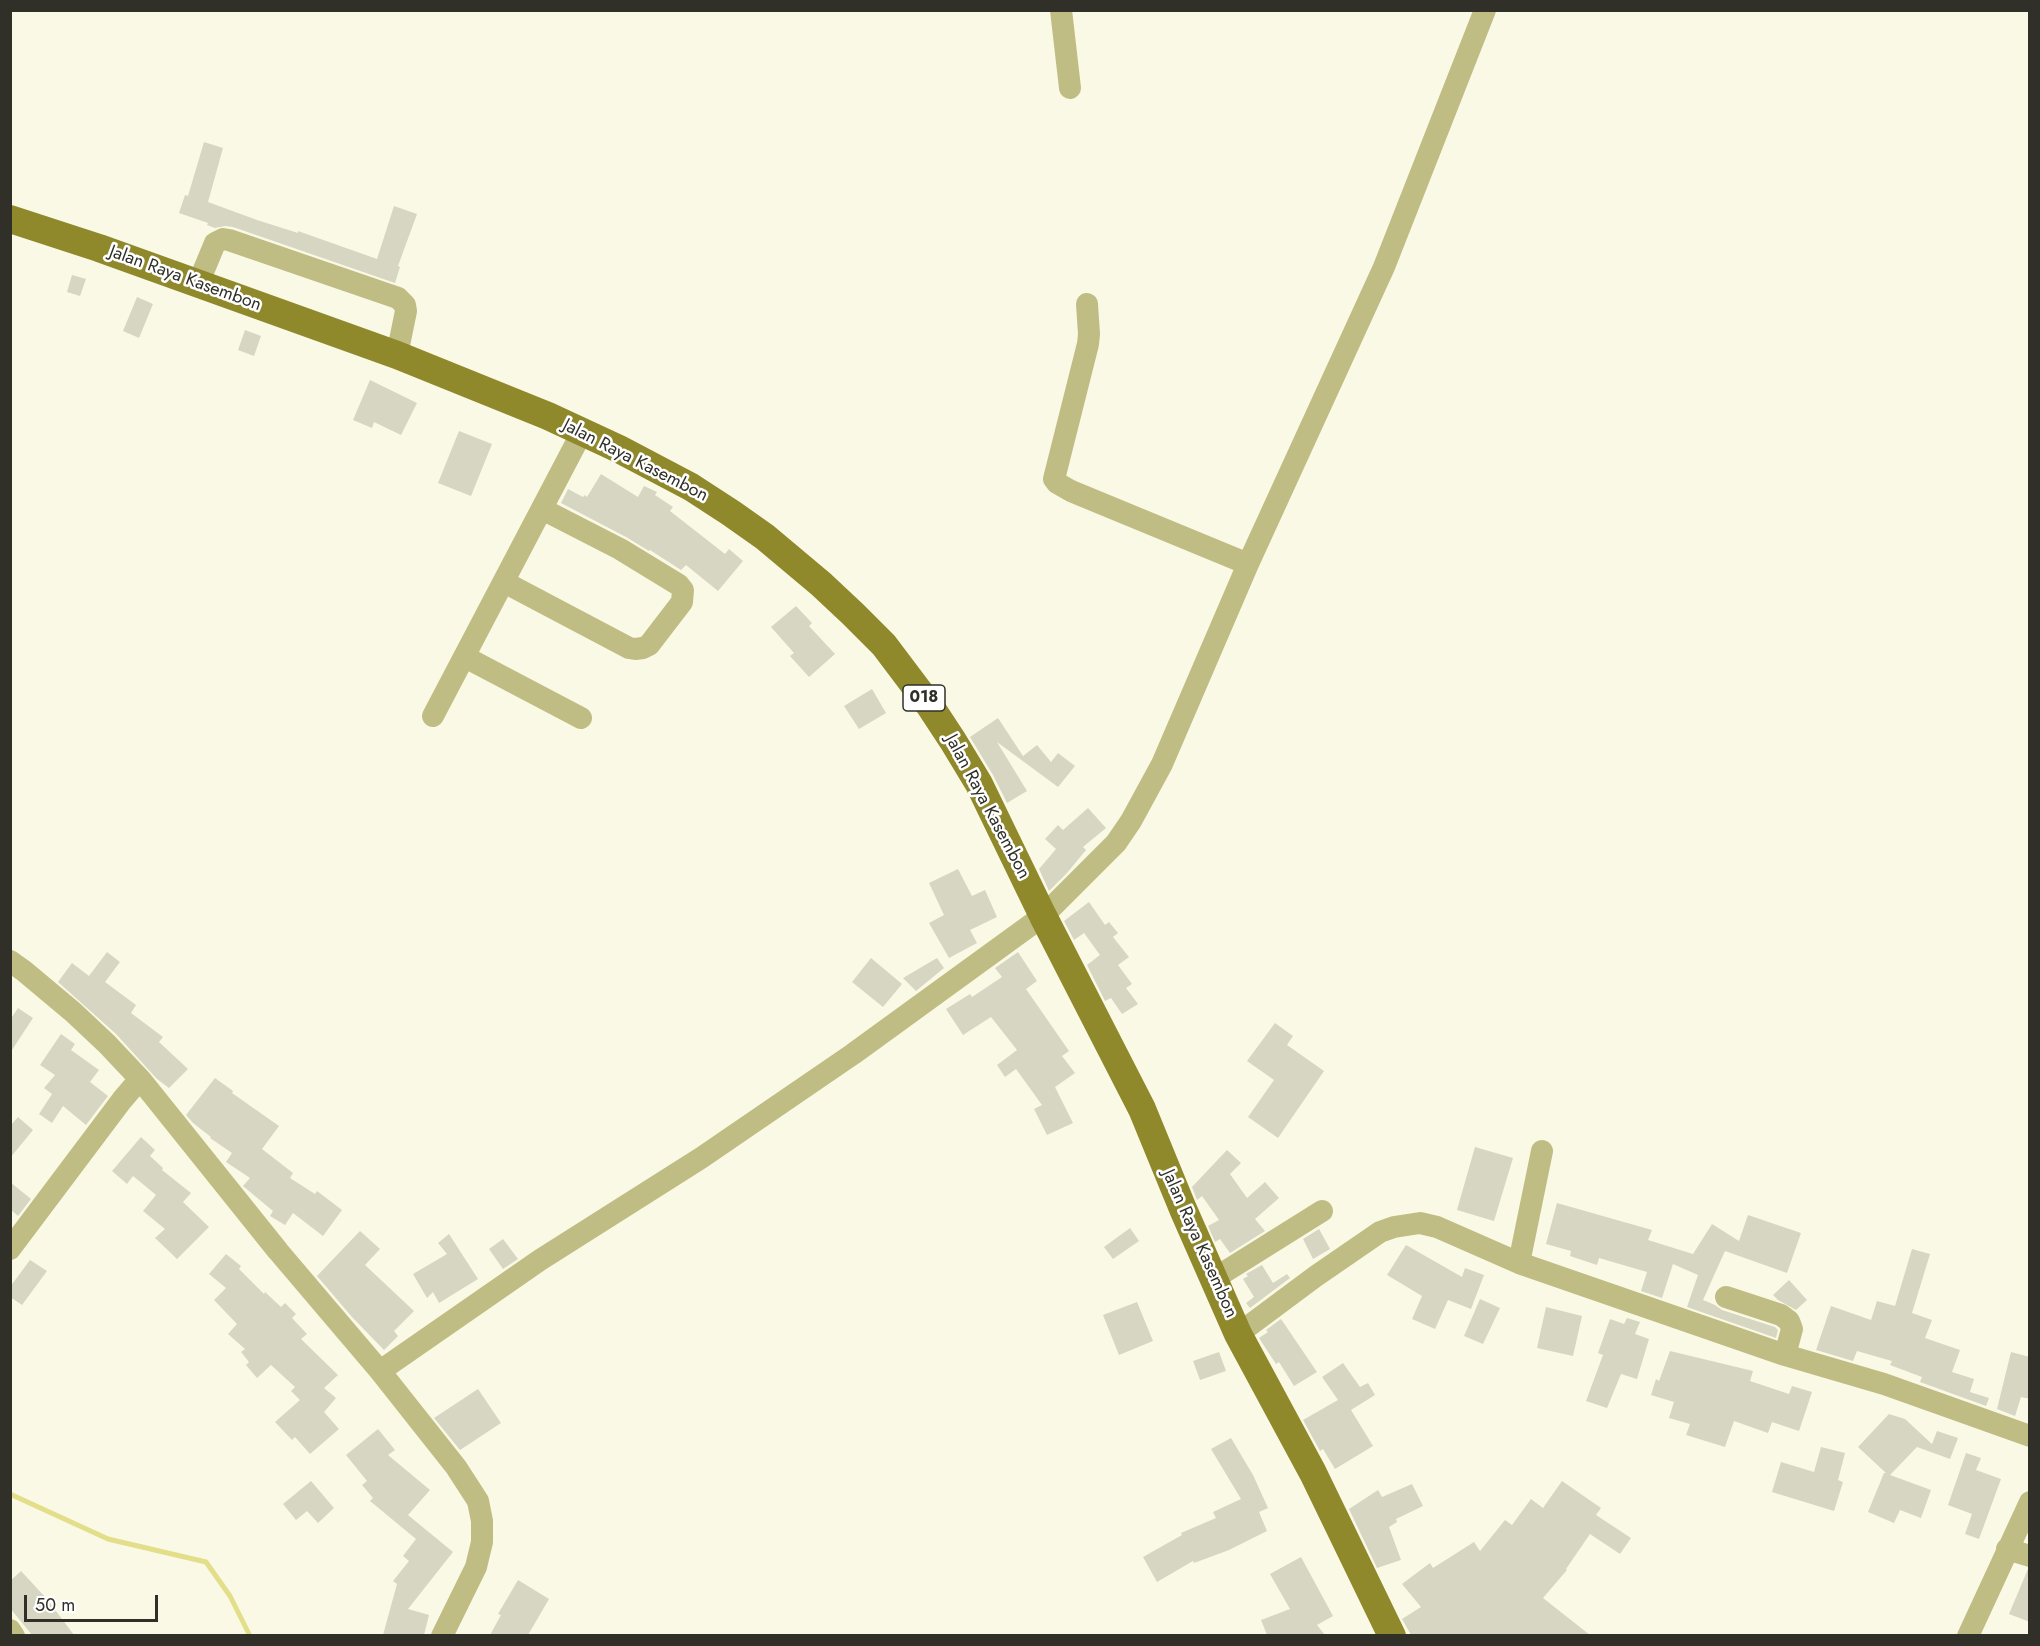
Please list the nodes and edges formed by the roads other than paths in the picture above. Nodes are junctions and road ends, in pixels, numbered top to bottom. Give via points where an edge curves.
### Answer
1 (1061, 10) edge
2 (1485, 10) edge
3 (1070, 88) dead end
4 (10, 219) edge
5 (198, 284) junction
6 (1087, 304) dead end
7 (397, 356) junction
8 (582, 432) junction
9 (542, 509) junction
10 (1248, 564) junction
11 (504, 582) junction
12 (465, 657) junction
13 (434, 716) dead end
14 (581, 718) dead end
15 (1043, 916) junction
16 (10, 961) edge
17 (140, 1079) junction
18 (1542, 1151) dead end
19 (1322, 1211) dead end
20 (10, 1249) edge
21 (1519, 1263) junction
22 (1215, 1278) junction
23 (1726, 1297) dead end
24 (1238, 1334) junction
25 (1785, 1355) junction
26 (380, 1371) junction
27 (2030, 1436) edge
28 (2030, 1502) edge
29 (2007, 1549) junction
30 (2030, 1556) edge
31 (10, 1630) edge
32 (14, 1635) edge
33 (442, 1635) edge
34 (1392, 1635) edge
35 (1968, 1635) edge

1 - 3 street
2 - 10 street via 1384,267
4 - 5 main road, Jalan Raya Kasembon / 018
5 - 7 main road, Jalan Raya Kasembon / 018
5 - 7 street via 215,243 223,239 398,298 406,311
6 - 10 street via 1088,344 1054,479 1071,491
7 - 8 main road, Jalan Raya Kasembon / 018
8 - 9 street
8 - 15 main road, Jalan Raya Kasembon / 018 via 691,487 731,513 821,584 884,645 954,741
9 - 11 street
9 - 11 street via 621,549 679,585 683,590 682,602 649,645 636,649
10 - 15 street via 1148,794 1116,843
11 - 12 street
12 - 13 street
12 - 14 street
15 - 22 main road, Jalan Raya Kasembon / 018 via 1142,1109
15 - 26 street via 790,1098 540,1260
16 - 17 street via 73,1012
17 - 20 street
17 - 26 street
18 - 21 street
19 - 22 street
21 - 24 street via 1437,1227 1420,1223 1394,1227 1380,1232
21 - 25 street
22 - 24 main road, Jalan Raya Kasembon / 018
23 - 25 street via 1789,1321 1792,1329
24 - 34 main road, Jalan Raya Kasembon / 018
25 - 27 street via 1884,1384
26 - 33 street via 478,1501 482,1542 476,1567
28 - 29 street
29 - 30 street
29 - 35 street
31 - 32 street

